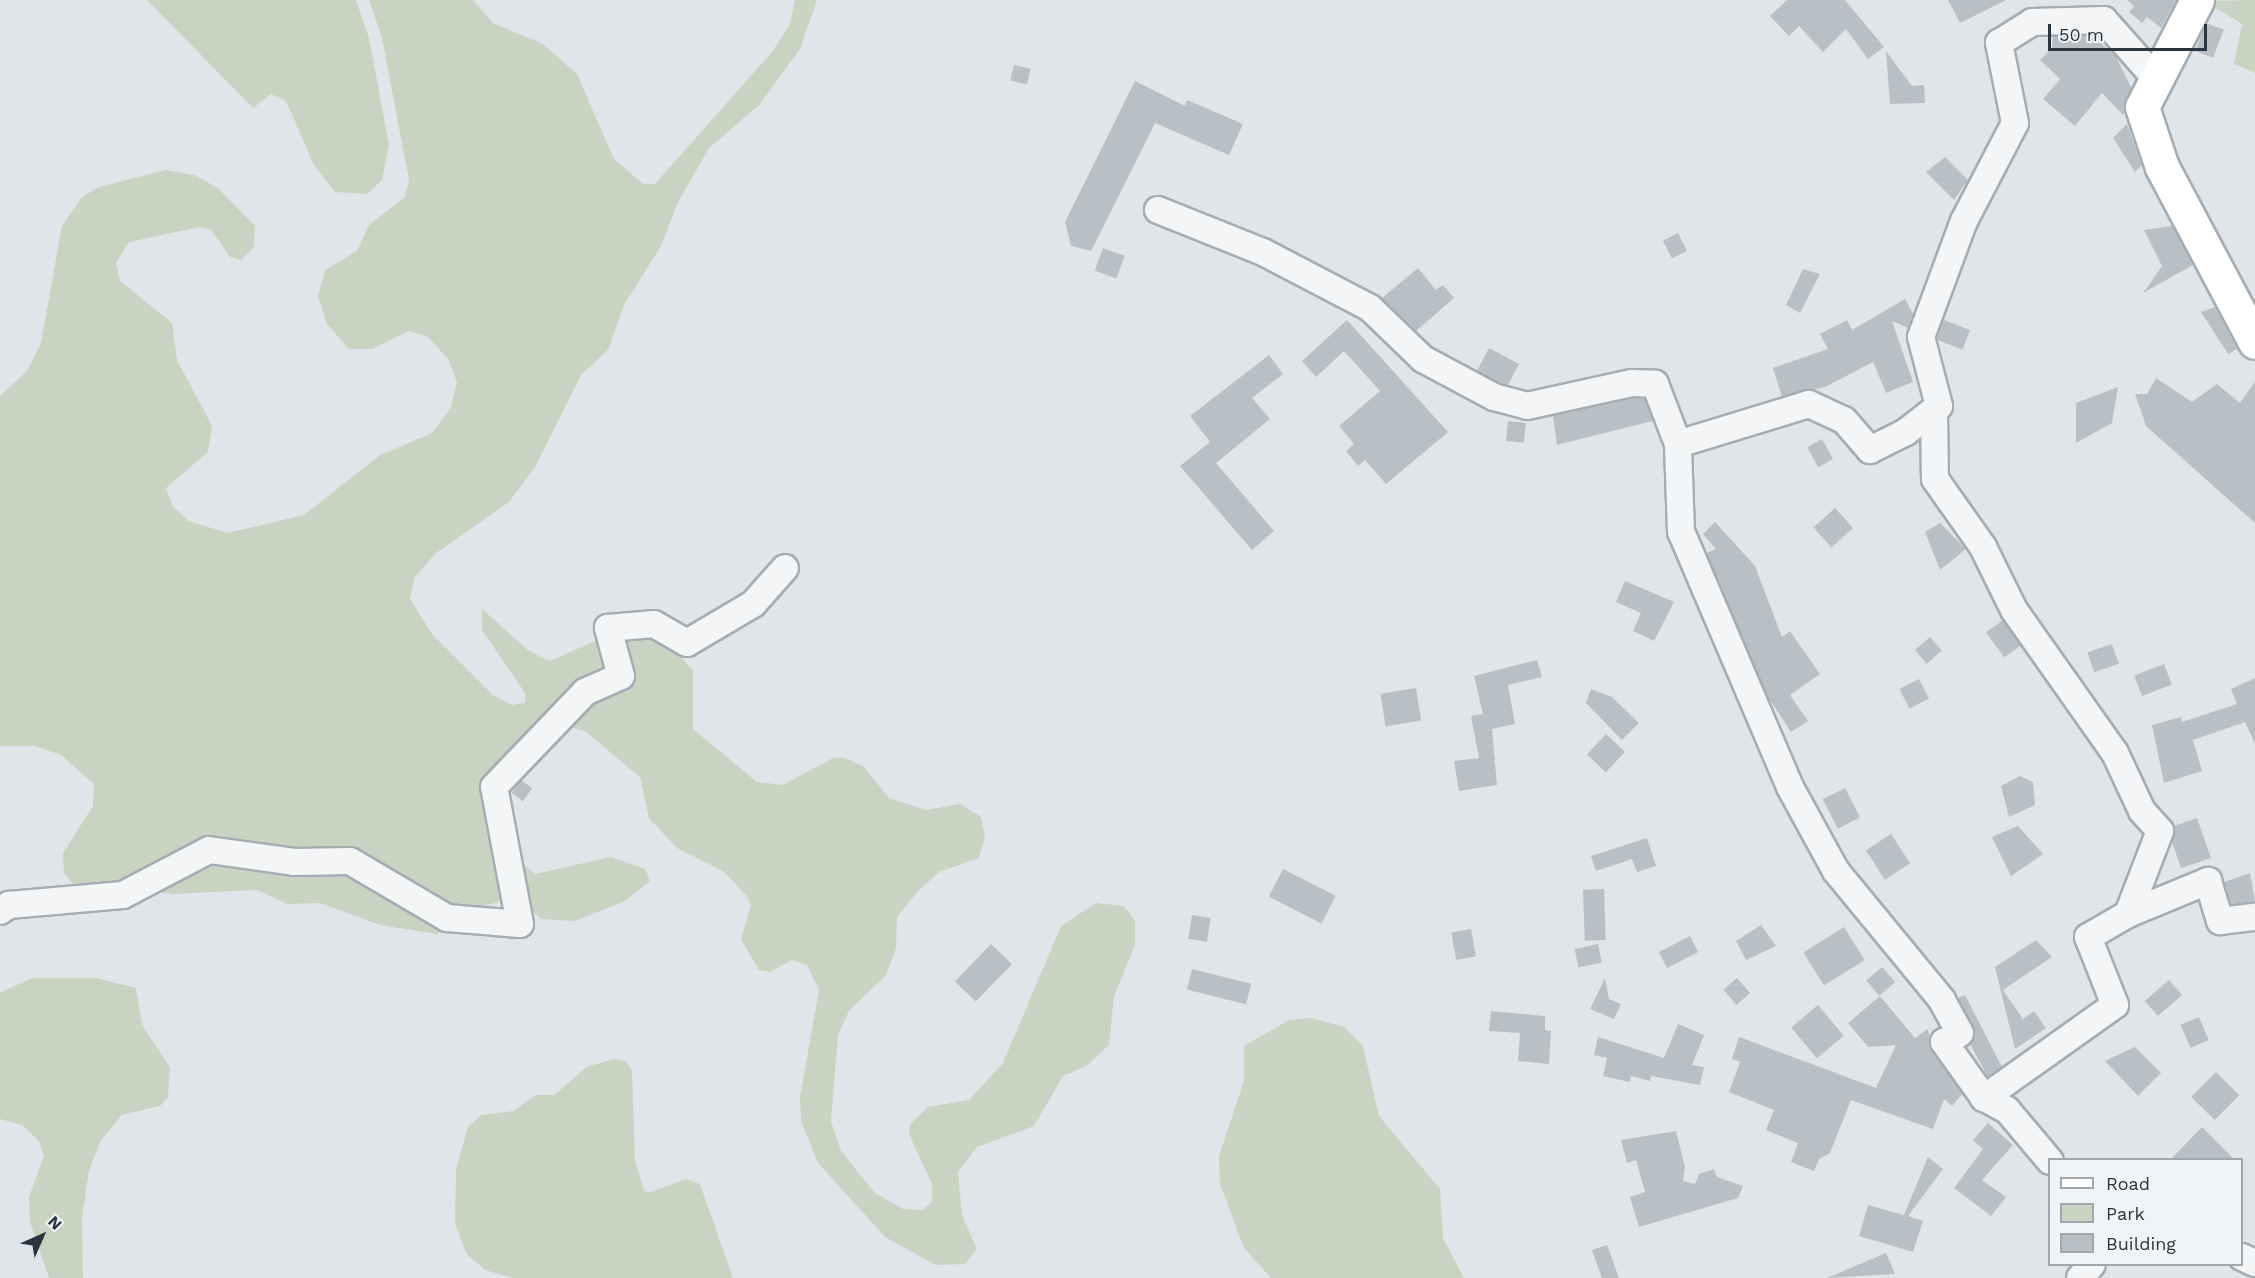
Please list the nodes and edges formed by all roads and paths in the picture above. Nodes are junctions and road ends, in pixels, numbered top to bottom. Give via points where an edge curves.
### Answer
1 (2197, 0) edge
2 (2157, 80) junction
3 (1158, 210) dead end
4 (2255, 342) edge
5 (1934, 411) junction
6 (1678, 444) junction
7 (785, 568) dead end
8 (0, 911) edge
9 (2128, 914) junction
10 (2255, 917) edge
11 (1984, 1098) junction
12 (2048, 1160) edge
13 (2090, 1266) edge
14 (2080, 1278) edge

1 - 2 main road
2 - 4 main road via 2142,107 2162,167
2 - 5 street via 2104,20 2032,22 1999,43 2015,123 1964,221 1922,337 1939,406
3 - 6 street via 1263,252 1370,308 1423,359 1494,397 1527,406 1632,383 1655,384 1668,405
5 - 6 street via 1870,450 1844,420 1809,404
5 - 9 street via 1935,479 1983,547 2013,610 2115,753 2142,811 2160,831
6 - 11 street via 1681,532 1790,787 1836,872 1942,1000 1960,1033 1944,1042
7 - 8 street via 753,603 687,643 654,624 608,628 621,676 585,692 494,787 520,924 447,918 350,861 294,862 209,850 123,895 9,905
9 - 10 street via 2208,881 2220,921
9 - 11 street via 2088,937 2115,1005
11 - 12 street via 2007,1110
13 - 14 street

